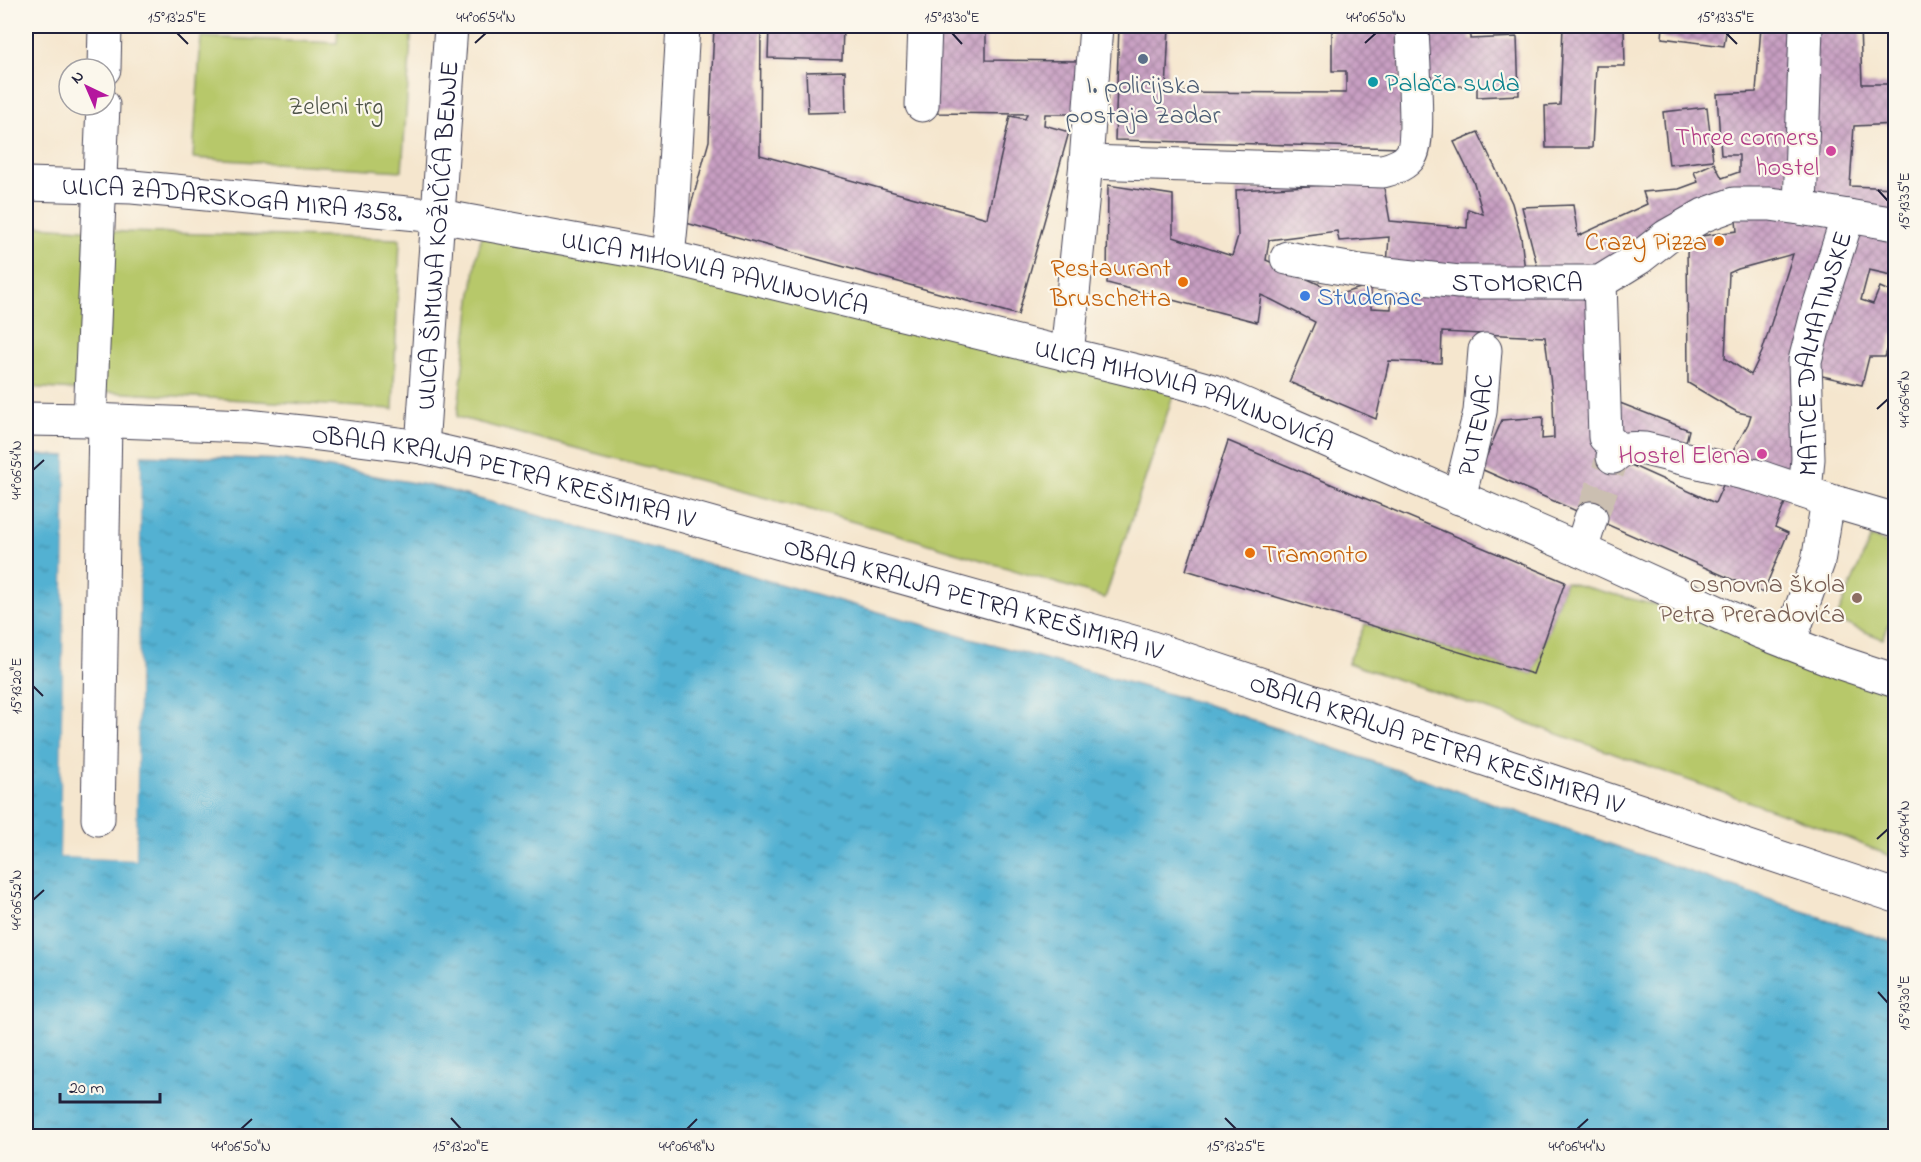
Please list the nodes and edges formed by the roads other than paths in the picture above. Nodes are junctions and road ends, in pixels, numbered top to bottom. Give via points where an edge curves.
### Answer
1 (105, 26) edge
2 (451, 26) edge
3 (683, 26) edge
4 (925, 26) edge
5 (1096, 26) edge
6 (1412, 26) edge
7 (1806, 26) edge
8 (104, 57) edge
9 (921, 105) dead end
10 (103, 117) edge
11 (1086, 162) junction
12 (26, 184) edge
13 (100, 185) junction
14 (1800, 208) junction
15 (439, 216) junction
16 (1848, 216) junction
17 (1896, 224) edge
18 (668, 257) junction
19 (1287, 258) dead end
20 (1600, 282) junction
21 (1485, 350) dead end
22 (1067, 355) junction
23 (26, 419) edge
24 (97, 420) junction
25 (422, 447) junction
26 (1817, 496) junction
27 (1459, 498) junction
28 (1591, 518) tunnel mouth
29 (1896, 520) edge
30 (1581, 550) junction
31 (1789, 643) junction
32 (1896, 681) edge
33 (98, 819) dead end
34 (1896, 896) edge

1 - 8 street
2 - 15 street, ULICA ŠIMUNA KOŽIČIĆA BENJE
3 - 18 street
4 - 9 street
5 - 11 street
6 - 11 street via 1416,136 1412,155 1400,165 1383,171
7 - 14 street
10 - 13 street
11 - 22 street
12 - 13 street, ULICA ZADARSKOGA MIRA 1358.
13 - 15 street, ULICA ZADARSKOGA MIRA 1358.
13 - 24 street
14 - 16 street, STOMORICA
14 - 20 street, STOMORICA via 1734,204 1704,215
15 - 18 street, ULICA MIHOVILA PAVLINOVIĆA
15 - 25 street, ULICA ŠIMUNA KOŽIČIĆA BENJE
16 - 17 street, STOMORICA
16 - 26 street, MATICE DALMATINSKE via 1804,361 1808,459
18 - 22 street, ULICA MIHOVILA PAVLINOVIĆA
19 - 20 street, STOMORICA via 1460,282
20 - 26 street via 1605,436 1616,454 1631,447 1645,449 1717,465
21 - 27 street, PUTEVAC via 1480,412
22 - 27 street, ULICA MIHOVILA PAVLINOVIĆA via 1213,391
23 - 24 street, OBALA KRALJA PETRA KREŠIMIRA IV
24 - 25 street, OBALA KRALJA PETRA KREŠIMIRA IV via 246,426
24 - 33 street
25 - 34 street, OBALA KRALJA PETRA KREŠIMIRA IV via 513,468 1140,644
26 - 29 street
26 - 31 street, MATICE DALMATINSKE via 1818,562
27 - 30 street, ULICA MIHOVILA PAVLINOVIĆA
28 - 30 street
30 - 31 street, ULICA MIHOVILA PAVLINOVIĆA
31 - 32 street, ULICA MIHOVILA PAVLINOVIĆA

